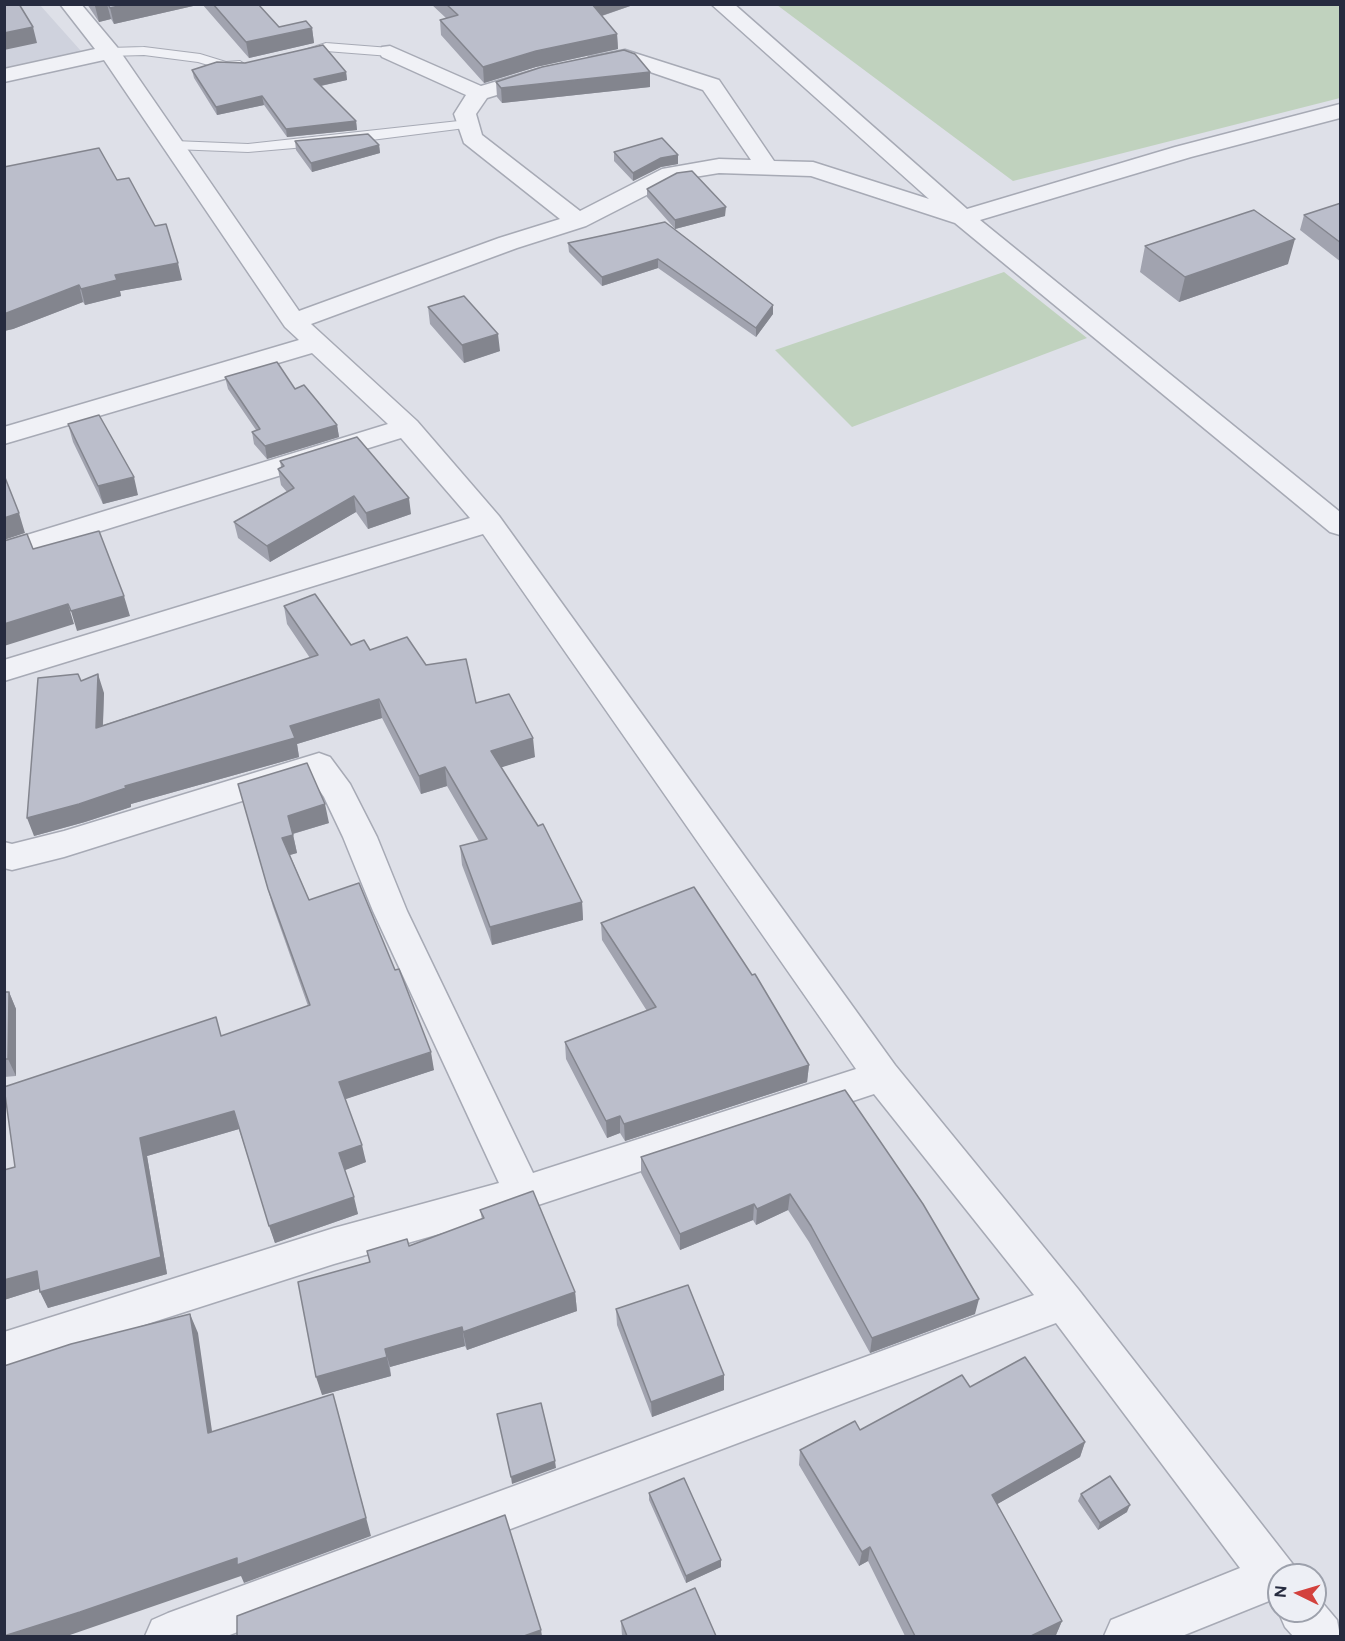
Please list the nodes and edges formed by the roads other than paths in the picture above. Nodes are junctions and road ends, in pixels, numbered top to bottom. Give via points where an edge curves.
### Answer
1 (70, 4) edge
2 (721, 4) edge
3 (109, 52) junction
4 (390, 52) joint
5 (292, 55) edge
6 (258, 63) edge
7 (581, 66) edge
8 (559, 70) edge
9 (4, 76) edge
10 (479, 93) junction
11 (1341, 111) edge
12 (468, 124) junction
13 (174, 145) junction
14 (766, 166) junction
15 (963, 218) junction
16 (578, 221) junction
17 (306, 333) junction
18 (407, 427) junction
19 (4, 436) edge
20 (1328, 510) edge
21 (489, 522) junction
22 (1341, 526) edge
23 (4, 552) edge
24 (4, 671) edge
25 (4, 855) edge
26 (882, 1076) junction
27 (523, 1193) junction
28 (1064, 1302) junction
29 (4, 1351) edge
30 (1267, 1567) edge
31 (1267, 1596) edge
32 (1311, 1623) edge
33 (168, 1636) edge
34 (1127, 1636) edge
35 (1321, 1636) edge

1 - 3 street
2 - 15 street
3 - 6 lane via 144,51 200,58 225,66
3 - 9 street
3 - 13 street
4 - 5 lane via 326,47
4 - 10 street
7 - 14 street via 626,56 711,84
8 - 10 street
10 - 12 street via 465,114
11 - 15 street via 1184,152
12 - 13 lane via 248,148
12 - 16 street via 472,138
13 - 17 street
14 - 15 street via 813,169
14 - 16 street via 719,165 670,174
15 - 20 street
16 - 17 street via 508,243
17 - 18 street
17 - 19 street
18 - 21 street
18 - 23 street
20 - 22 street
21 - 24 street
21 - 26 street
25 - 27 street via 12,857 64,844 319,765 338,792 360,837 390,910
26 - 27 street
26 - 28 street
27 - 29 street via 334,1246
28 - 30 street
28 - 33 street
31 - 34 street
32 - 35 street

